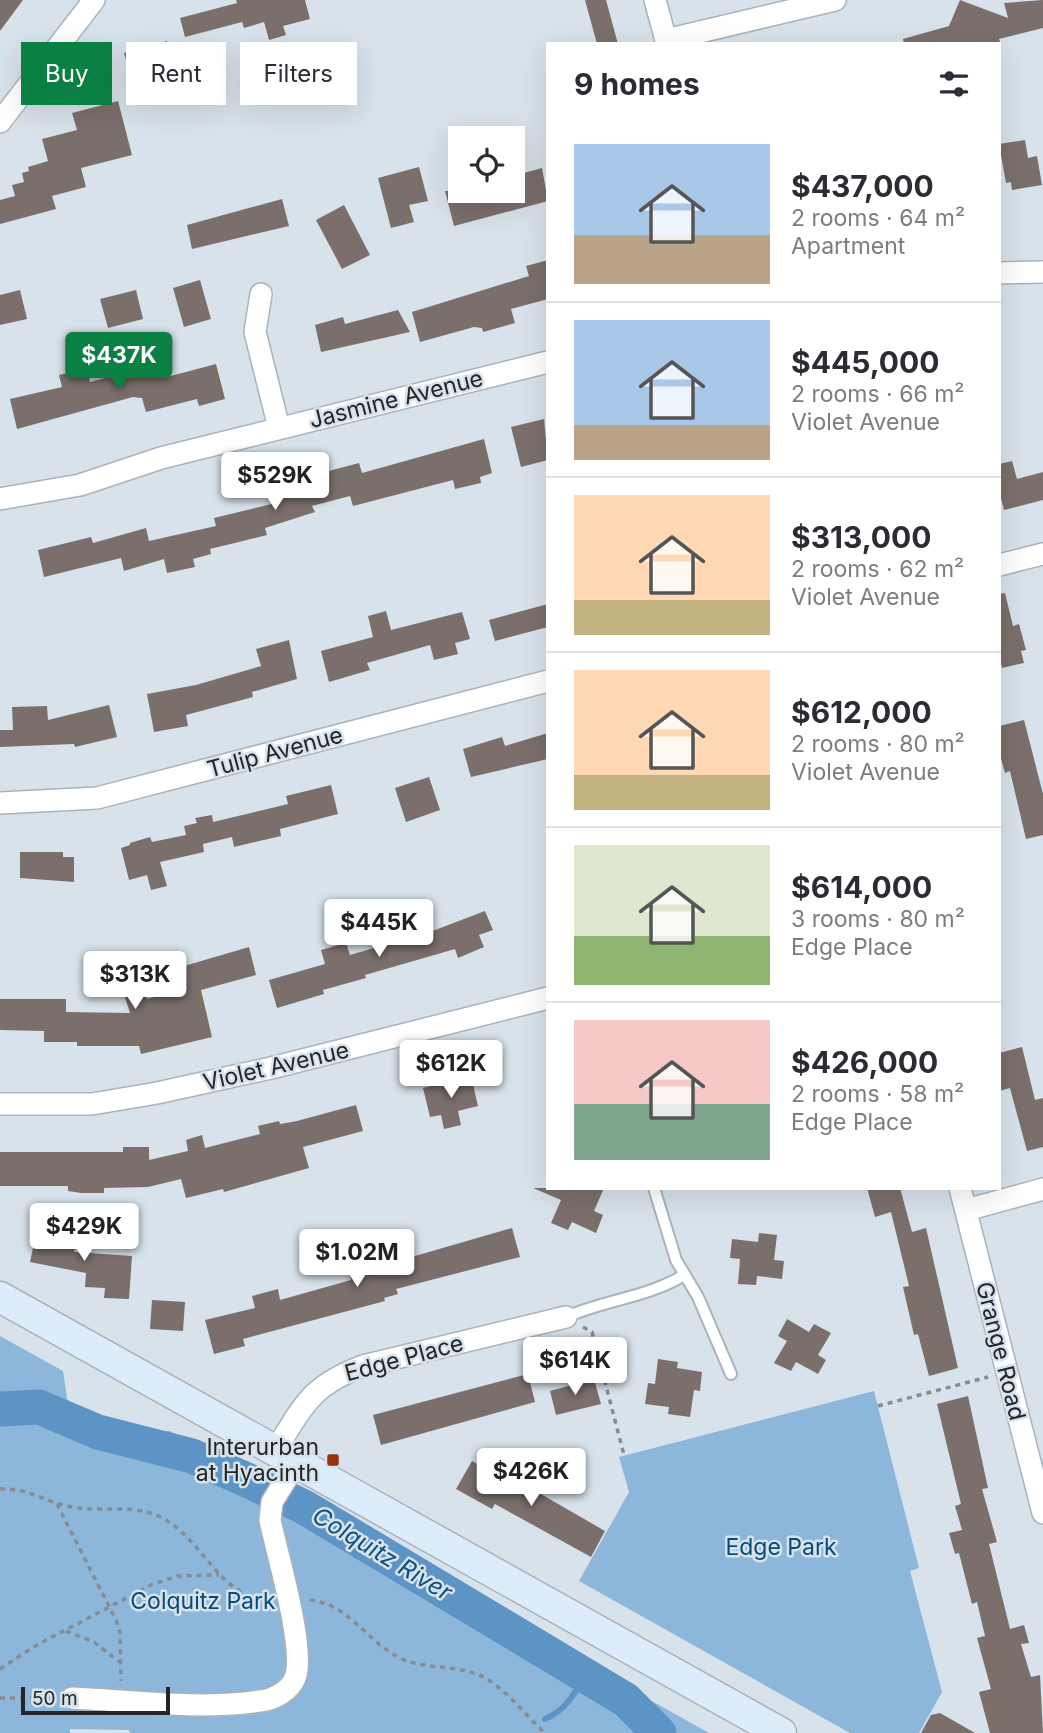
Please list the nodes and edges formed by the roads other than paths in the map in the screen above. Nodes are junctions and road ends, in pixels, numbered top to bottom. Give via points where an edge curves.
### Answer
1 (94, 0) edge
2 (655, 0) edge
3 (835, 0) edge
4 (766, 8) edge
5 (666, 42) edge
6 (0, 122) edge
7 (1043, 272) edge
8 (1001, 273) edge
9 (261, 294) dead end
10 (546, 362) edge
11 (279, 428) junction
12 (0, 499) edge
13 (1043, 554) edge
14 (1001, 564) edge
15 (546, 682) edge
16 (0, 803) edge
17 (546, 999) edge
18 (0, 1104) edge
19 (1043, 1189) edge
20 (655, 1190) edge
21 (961, 1190) edge
22 (966, 1210) junction
23 (684, 1275) junction
24 (0, 1297) edge
25 (566, 1317) joint
26 (731, 1374) dead end
27 (286, 1457) junction
28 (1043, 1513) edge
29 (72, 1698) road end
30 (781, 1733) edge

1 - 6 street
2 - 5 street
3 - 4 street
4 - 5 street
7 - 8 street
9 - 11 street via 255,332
10 - 11 street, Jasmine Avenue
11 - 12 street, Jasmine Avenue via 161,458 80,485
13 - 14 street
15 - 16 street, Tulip Avenue via 97,798
17 - 18 street, Violet Avenue via 271,1069 157,1093 92,1104
19 - 22 street
20 - 23 lane
21 - 22 street, Grange Road
22 - 28 street, Grange Road
23 - 25 lane via 667,1285
23 - 26 lane
24 - 27 main road
25 - 27 street, Edge Place via 333,1377 310,1395
27 - 29 street, Edge Place via 272,1531 297,1642 295,1678 288,1687 262,1701
27 - 30 main road

